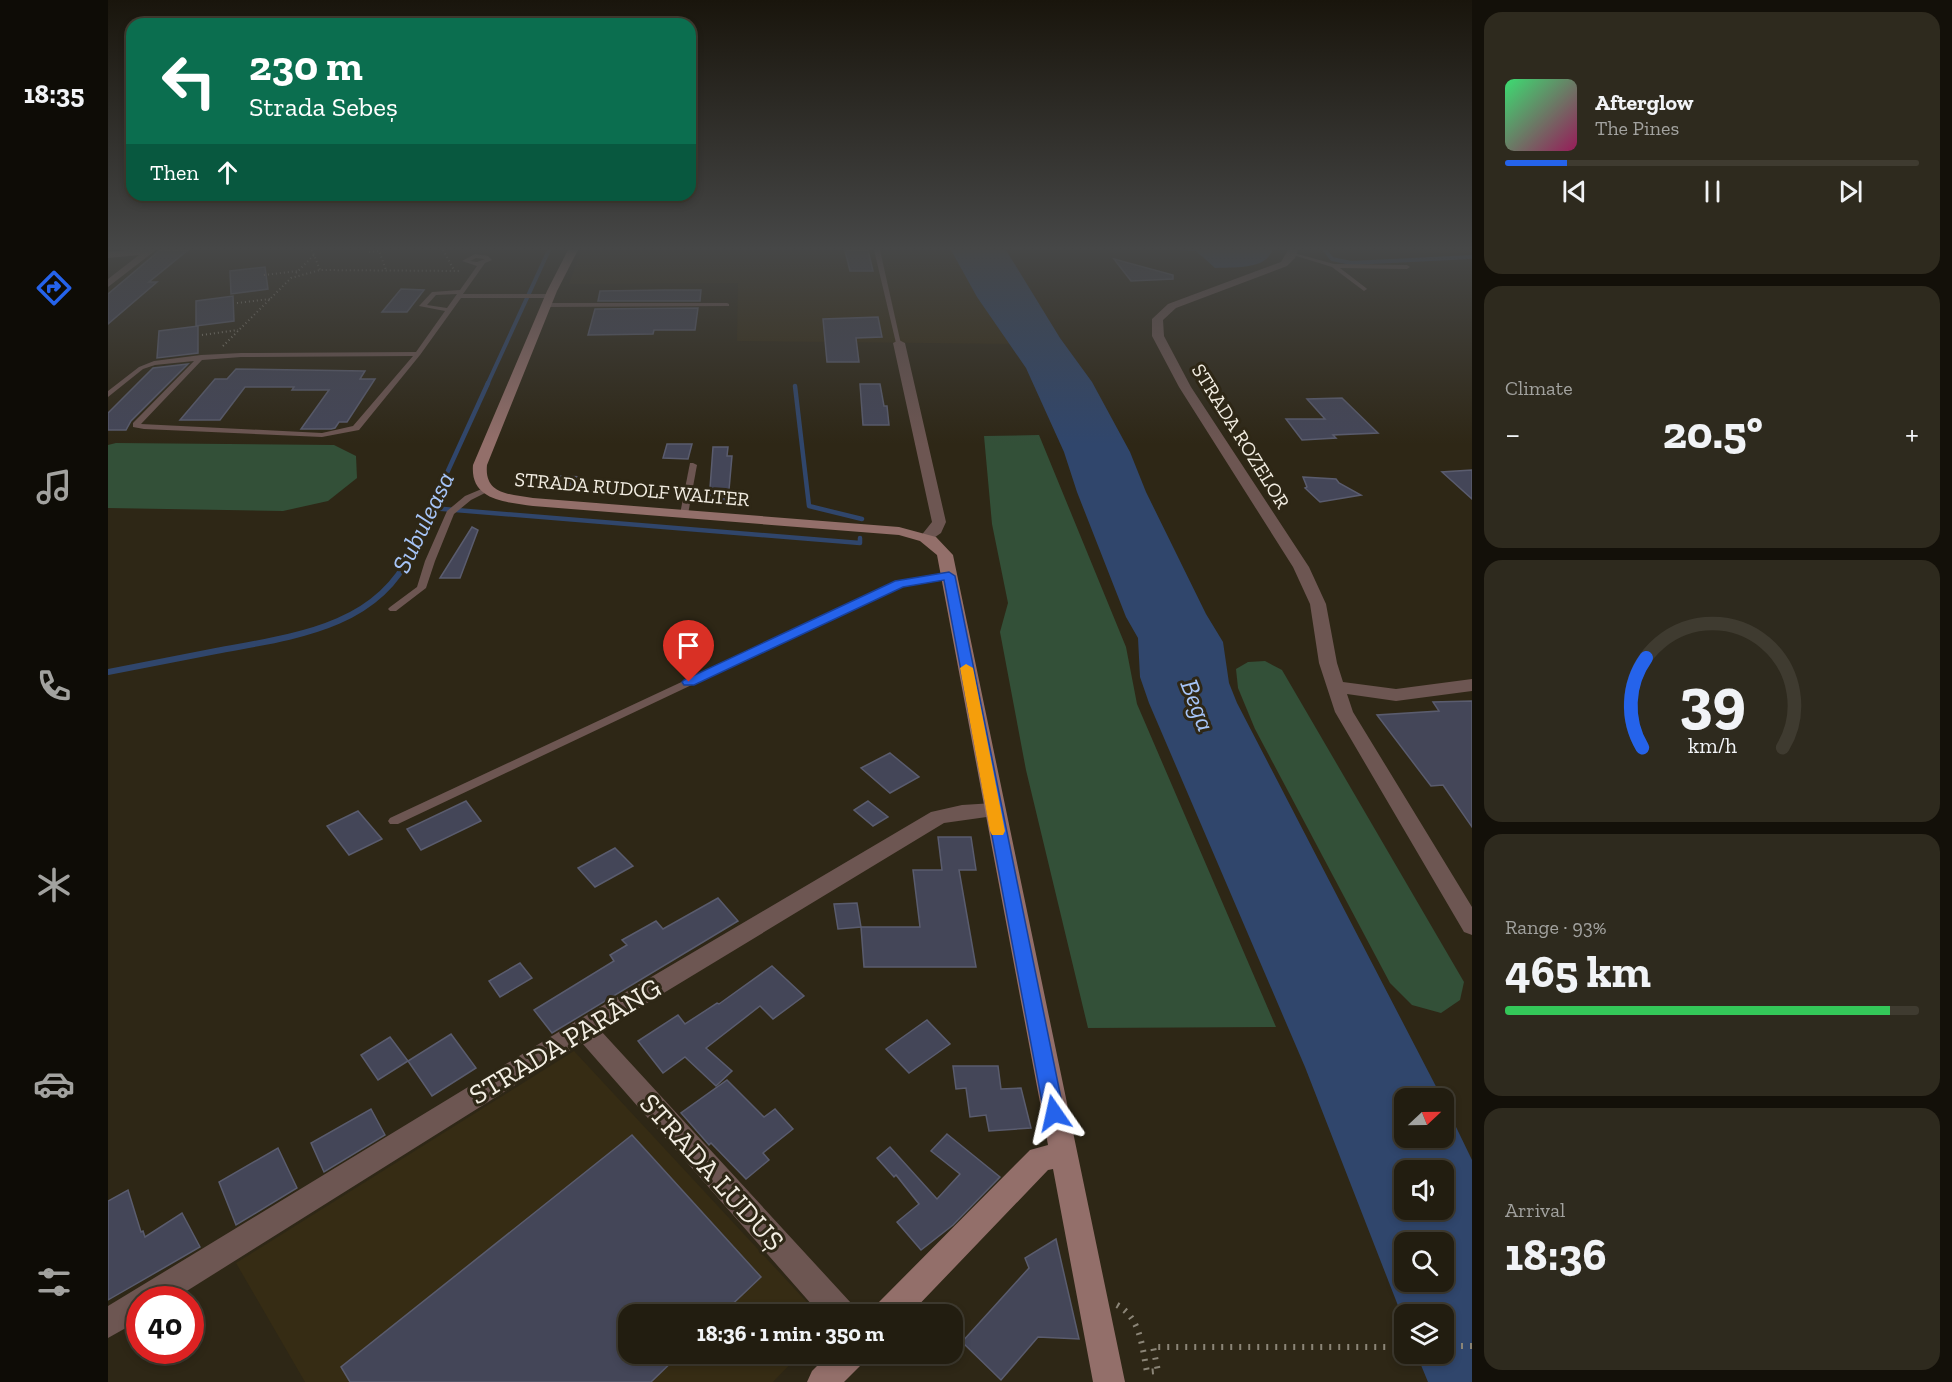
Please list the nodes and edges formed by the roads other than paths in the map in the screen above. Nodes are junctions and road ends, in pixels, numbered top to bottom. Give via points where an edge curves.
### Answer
1 (446, 314) edge
2 (540, 314) edge
3 (892, 314) edge
4 (1162, 314) edge
5 (899, 343) joint
6 (418, 354) junction
7 (201, 357) junction
8 (108, 395) edge
9 (693, 465) dead end
10 (487, 490) junction
11 (684, 514) junction
12 (928, 537) junction
13 (949, 576) junction
14 (393, 609) dead end
15 (1472, 685) edge
16 (1334, 686) junction
17 (994, 810) junction
18 (394, 820) dead end
19 (1472, 926) edge
20 (584, 1029) junction
21 (1062, 1154) junction
22 (168, 1286) edge
23 (831, 1304) edge
24 (899, 1304) edge
25 (126, 1312) edge
26 (108, 1323) edge
27 (840, 1364) edge
28 (823, 1382) edge
29 (1109, 1382) edge

1 - 6 lane
2 - 10 street, STRADA RUDOLF WALTER via 480,465 477,475
3 - 5 lane
4 - 16 street, STRADA ROZELOR via 1157,319 1156,330 1185,387 1301,567 1318,604
5 - 12 street via 939,522
6 - 7 lane
6 - 7 lane via 356,428 339,433 136,425
7 - 8 lane via 141,368
9 - 11 lane
10 - 11 street, STRADA RUDOLF WALTER via 533,502
10 - 14 lane via 468,498 450,513 421,588
11 - 12 street, STRADA RUDOLF WALTER via 899,531
12 - 13 street via 939,544 945,555
13 - 17 street
13 - 18 lane via 899,584
15 - 16 street via 1396,694
16 - 19 street, STRADA ROZELOR via 1344,712
17 - 20 street, STRADA PARÂNG via 938,817
17 - 21 street
20 - 22 street, STRADA PARÂNG
20 - 23 street, STRADA LUDUȘ
21 - 24 street via 1040,1160
21 - 29 street
25 - 26 street
27 - 28 street

